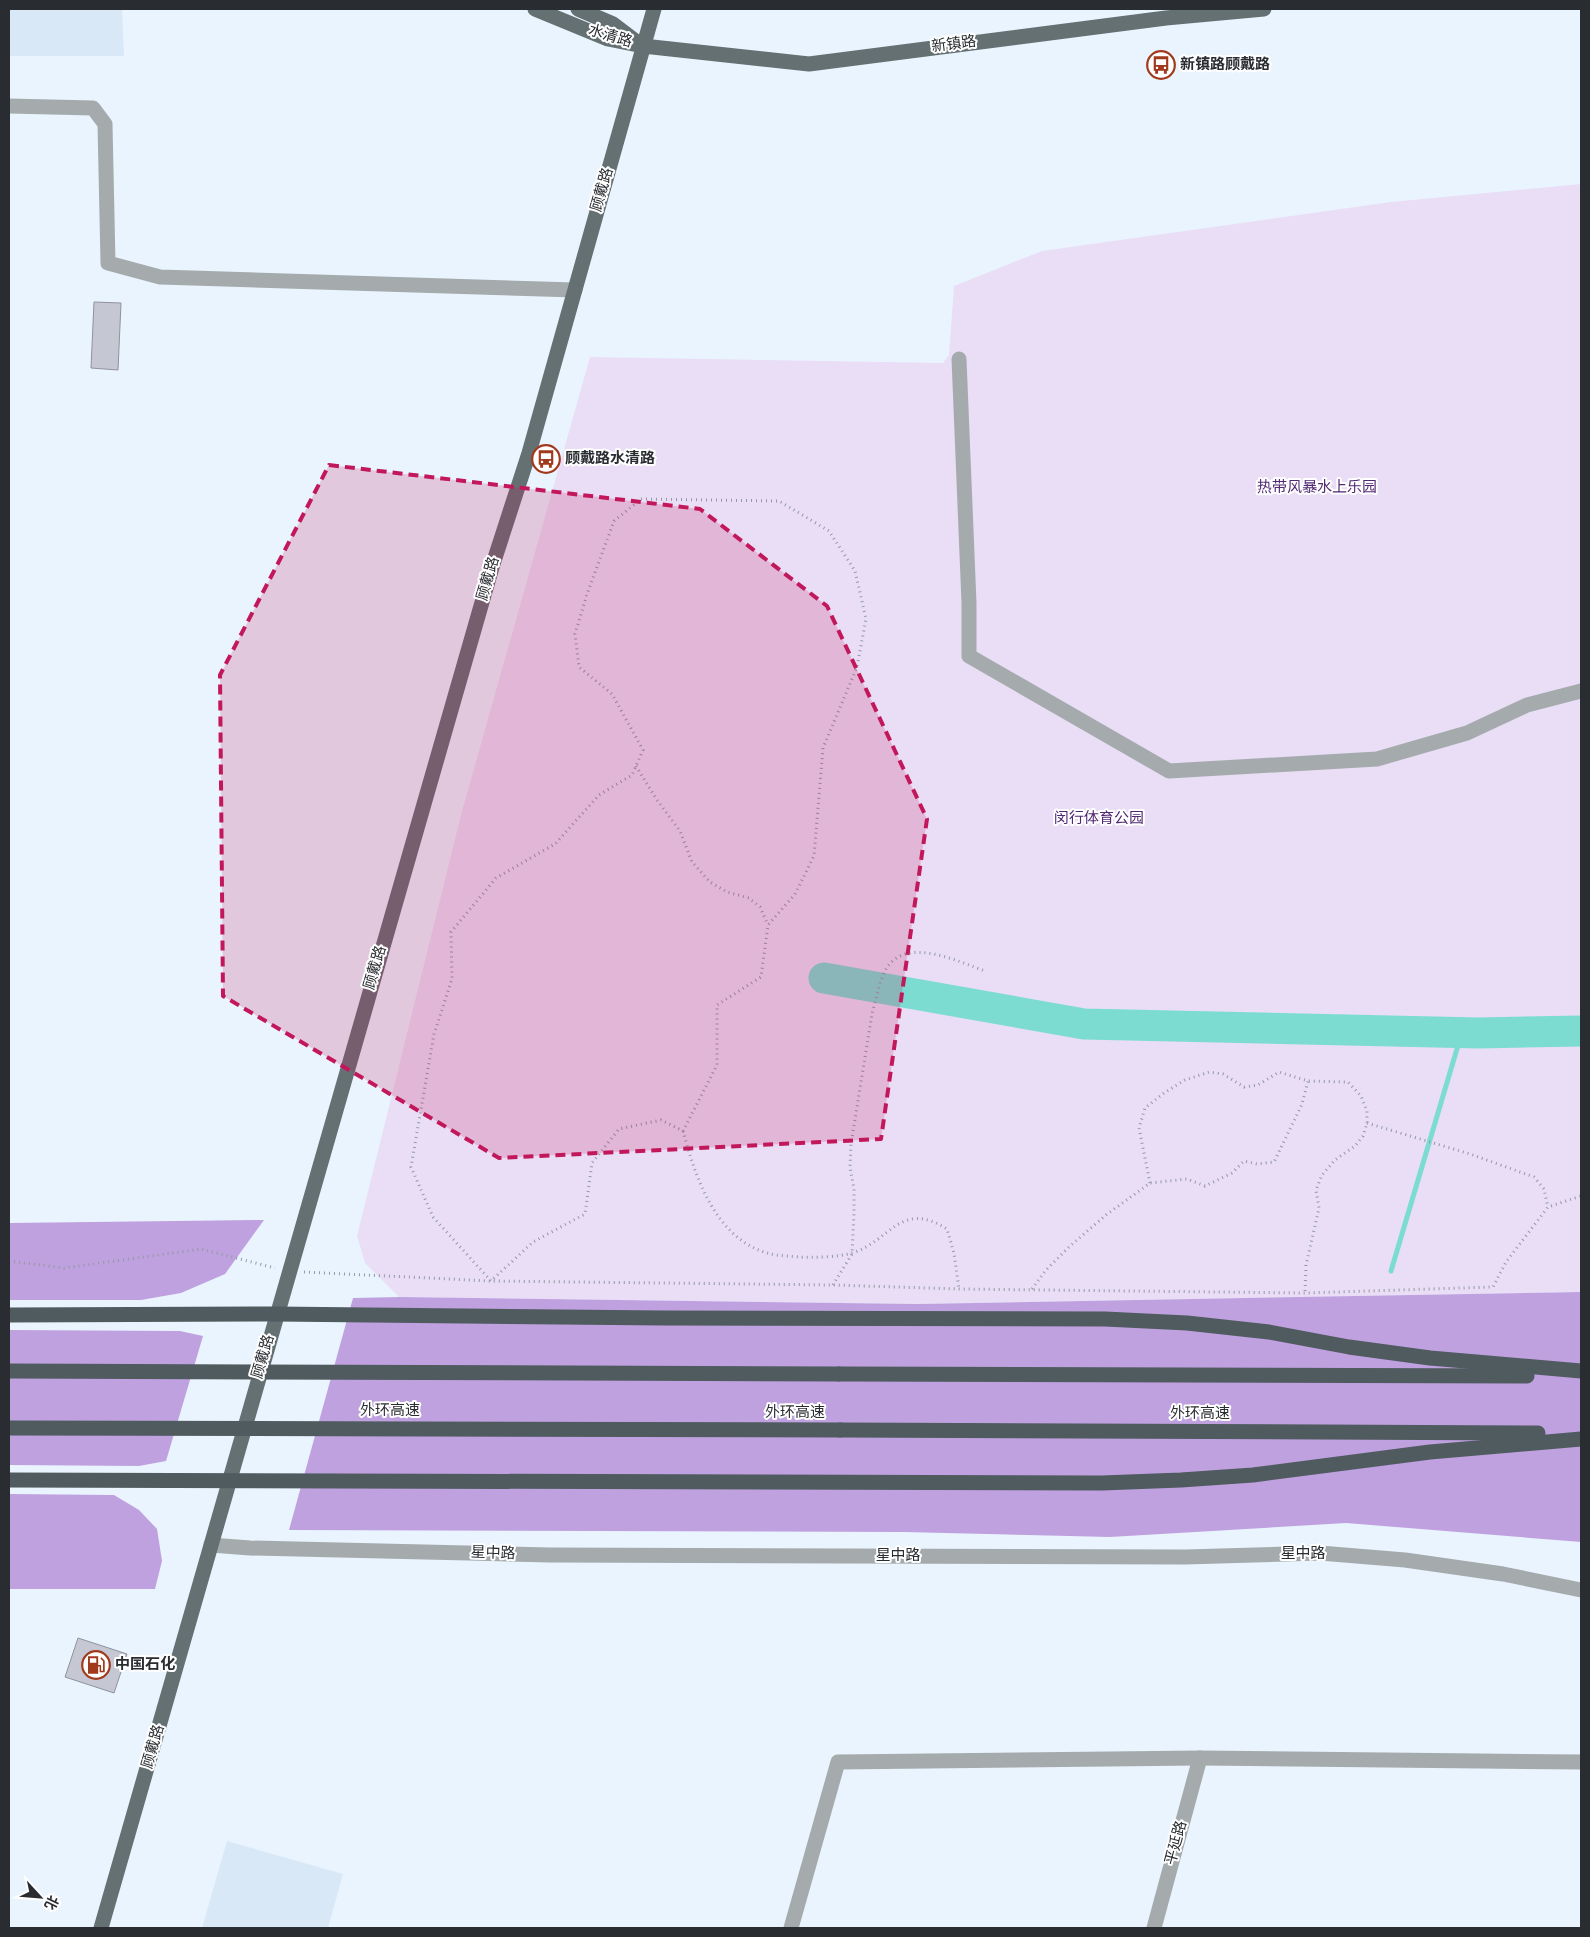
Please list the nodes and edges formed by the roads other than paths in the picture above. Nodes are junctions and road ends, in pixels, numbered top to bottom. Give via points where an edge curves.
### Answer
1 (535, 9) edge
2 (578, 9) edge
3 (654, 9) edge
4 (1264, 9) edge
5 (643, 46) junction
6 (9, 106) edge
7 (575, 290) junction
8 (959, 359) dead end
9 (1581, 691) edge
10 (276, 1314) junction
11 (9, 1315) edge
12 (9, 1371) edge
13 (1581, 1371) edge
14 (1581, 1376) edge
15 (9, 1428) edge
16 (1581, 1433) edge
17 (1581, 1439) edge
18 (9, 1480) edge
19 (229, 1480) junction
20 (212, 1545) junction
21 (1581, 1590) edge
22 (1200, 1758) junction
23 (1581, 1762) edge
24 (101, 1928) edge
25 (791, 1928) edge
26 (1154, 1928) edge

1 - 5 main road, 水清路 via 608,39
2 - 5 main road, 水清路 via 613,24
3 - 5 main road, 顾戴路
4 - 5 main road, 新镇路 via 1166,18 809,64
5 - 7 main road, 顾戴路
6 - 7 street via 92,108 105,124 108,263 160,277
7 - 10 main road, 顾戴路
8 - 9 street via 969,656 1169,771 1377,759 1467,733 1527,705
10 - 11 highway
10 - 13 highway via 1105,1319 1269,1332 1430,1358
10 - 19 main road, 顾戴路
12 - 14 highway, bridge
15 - 16 highway, 外环高速, bridge
17 - 19 highway via 1430,1452 1253,1475 1122,1482
18 - 19 highway
19 - 20 main road, 顾戴路
20 - 21 street, 星中路 via 560,1555 1185,1557 1320,1553 1405,1560 1503,1574
20 - 24 main road, 顾戴路
22 - 23 street
22 - 25 street via 838,1762
22 - 26 street, 平延路

